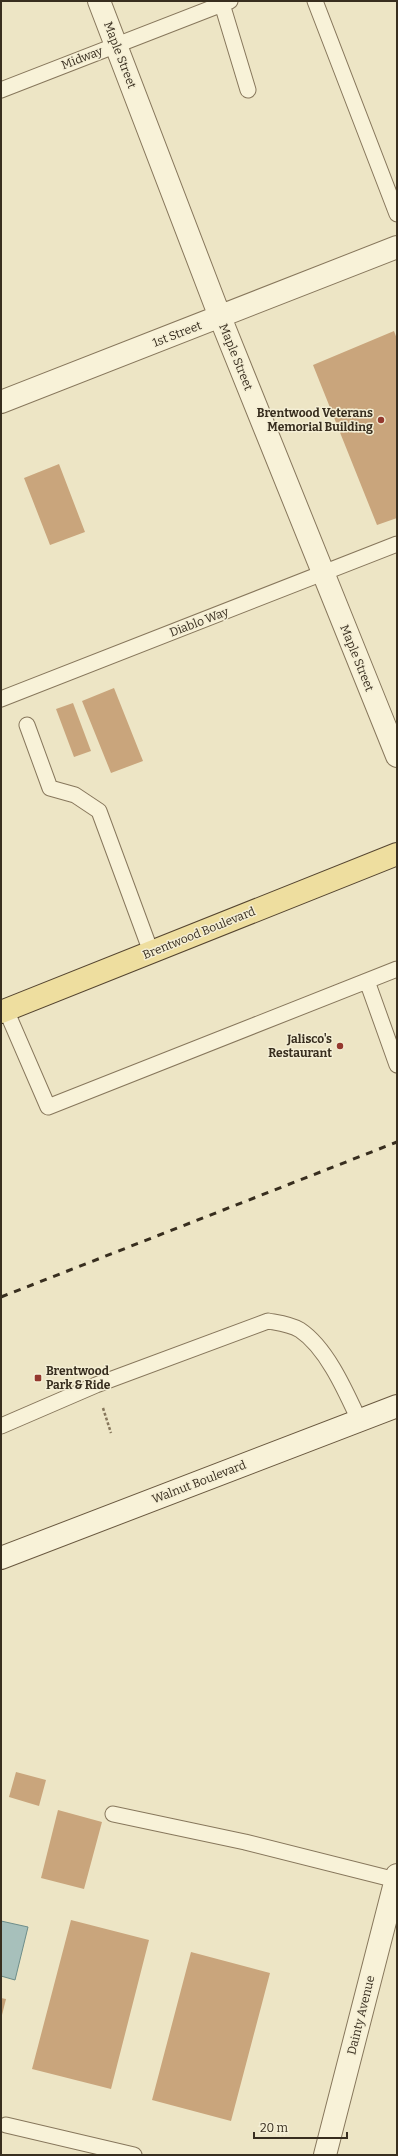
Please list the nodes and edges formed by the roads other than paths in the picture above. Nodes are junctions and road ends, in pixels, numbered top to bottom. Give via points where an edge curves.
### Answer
1 (99, 1) edge
2 (315, 1) edge
3 (226, 2) edge
4 (117, 45) junction
5 (1, 90) edge
6 (248, 90) dead end
7 (397, 214) edge
8 (397, 247) edge
9 (220, 317) junction
10 (1, 402) edge
11 (397, 544) edge
12 (323, 574) junction
13 (1, 699) edge
14 (27, 725) dead end
15 (397, 756) edge
16 (397, 854) edge
17 (151, 952) junction
18 (397, 970) edge
19 (367, 981) junction
20 (4, 1011) edge
21 (397, 1065) edge
22 (397, 1406) edge
23 (359, 1420) junction
24 (1, 1426) edge
25 (1, 1558) edge
26 (113, 1814) dead end
27 (396, 1878) edge
28 (6, 2125) dead end
29 (115, 2152) edge
30 (134, 2155) edge
31 (325, 2155) edge

1 - 4 street, Maple Street
2 - 7 lane
3 - 4 lane, Midway
3 - 6 lane
4 - 5 lane, Midway
4 - 9 street, Maple Street
8 - 9 street, 1st Street
9 - 10 street, 1st Street
9 - 12 street, Maple Street
11 - 12 lane, Diablo Way
12 - 13 lane, Diablo Way
12 - 15 street, Maple Street
14 - 17 lane via 50,788 76,795 99,811
16 - 17 main road, Brentwood Boulevard
17 - 20 main road, Brentwood Boulevard
18 - 19 lane
19 - 20 lane via 48,1106
19 - 21 lane
22 - 23 street, Walnut Boulevard
23 - 24 lane via 342,1384 319,1348 301,1331 287,1324 268,1321 96,1385
23 - 25 street, Walnut Boulevard
26 - 27 lane
27 - 31 street, Dainty Avenue
28 - 29 lane
29 - 30 lane

